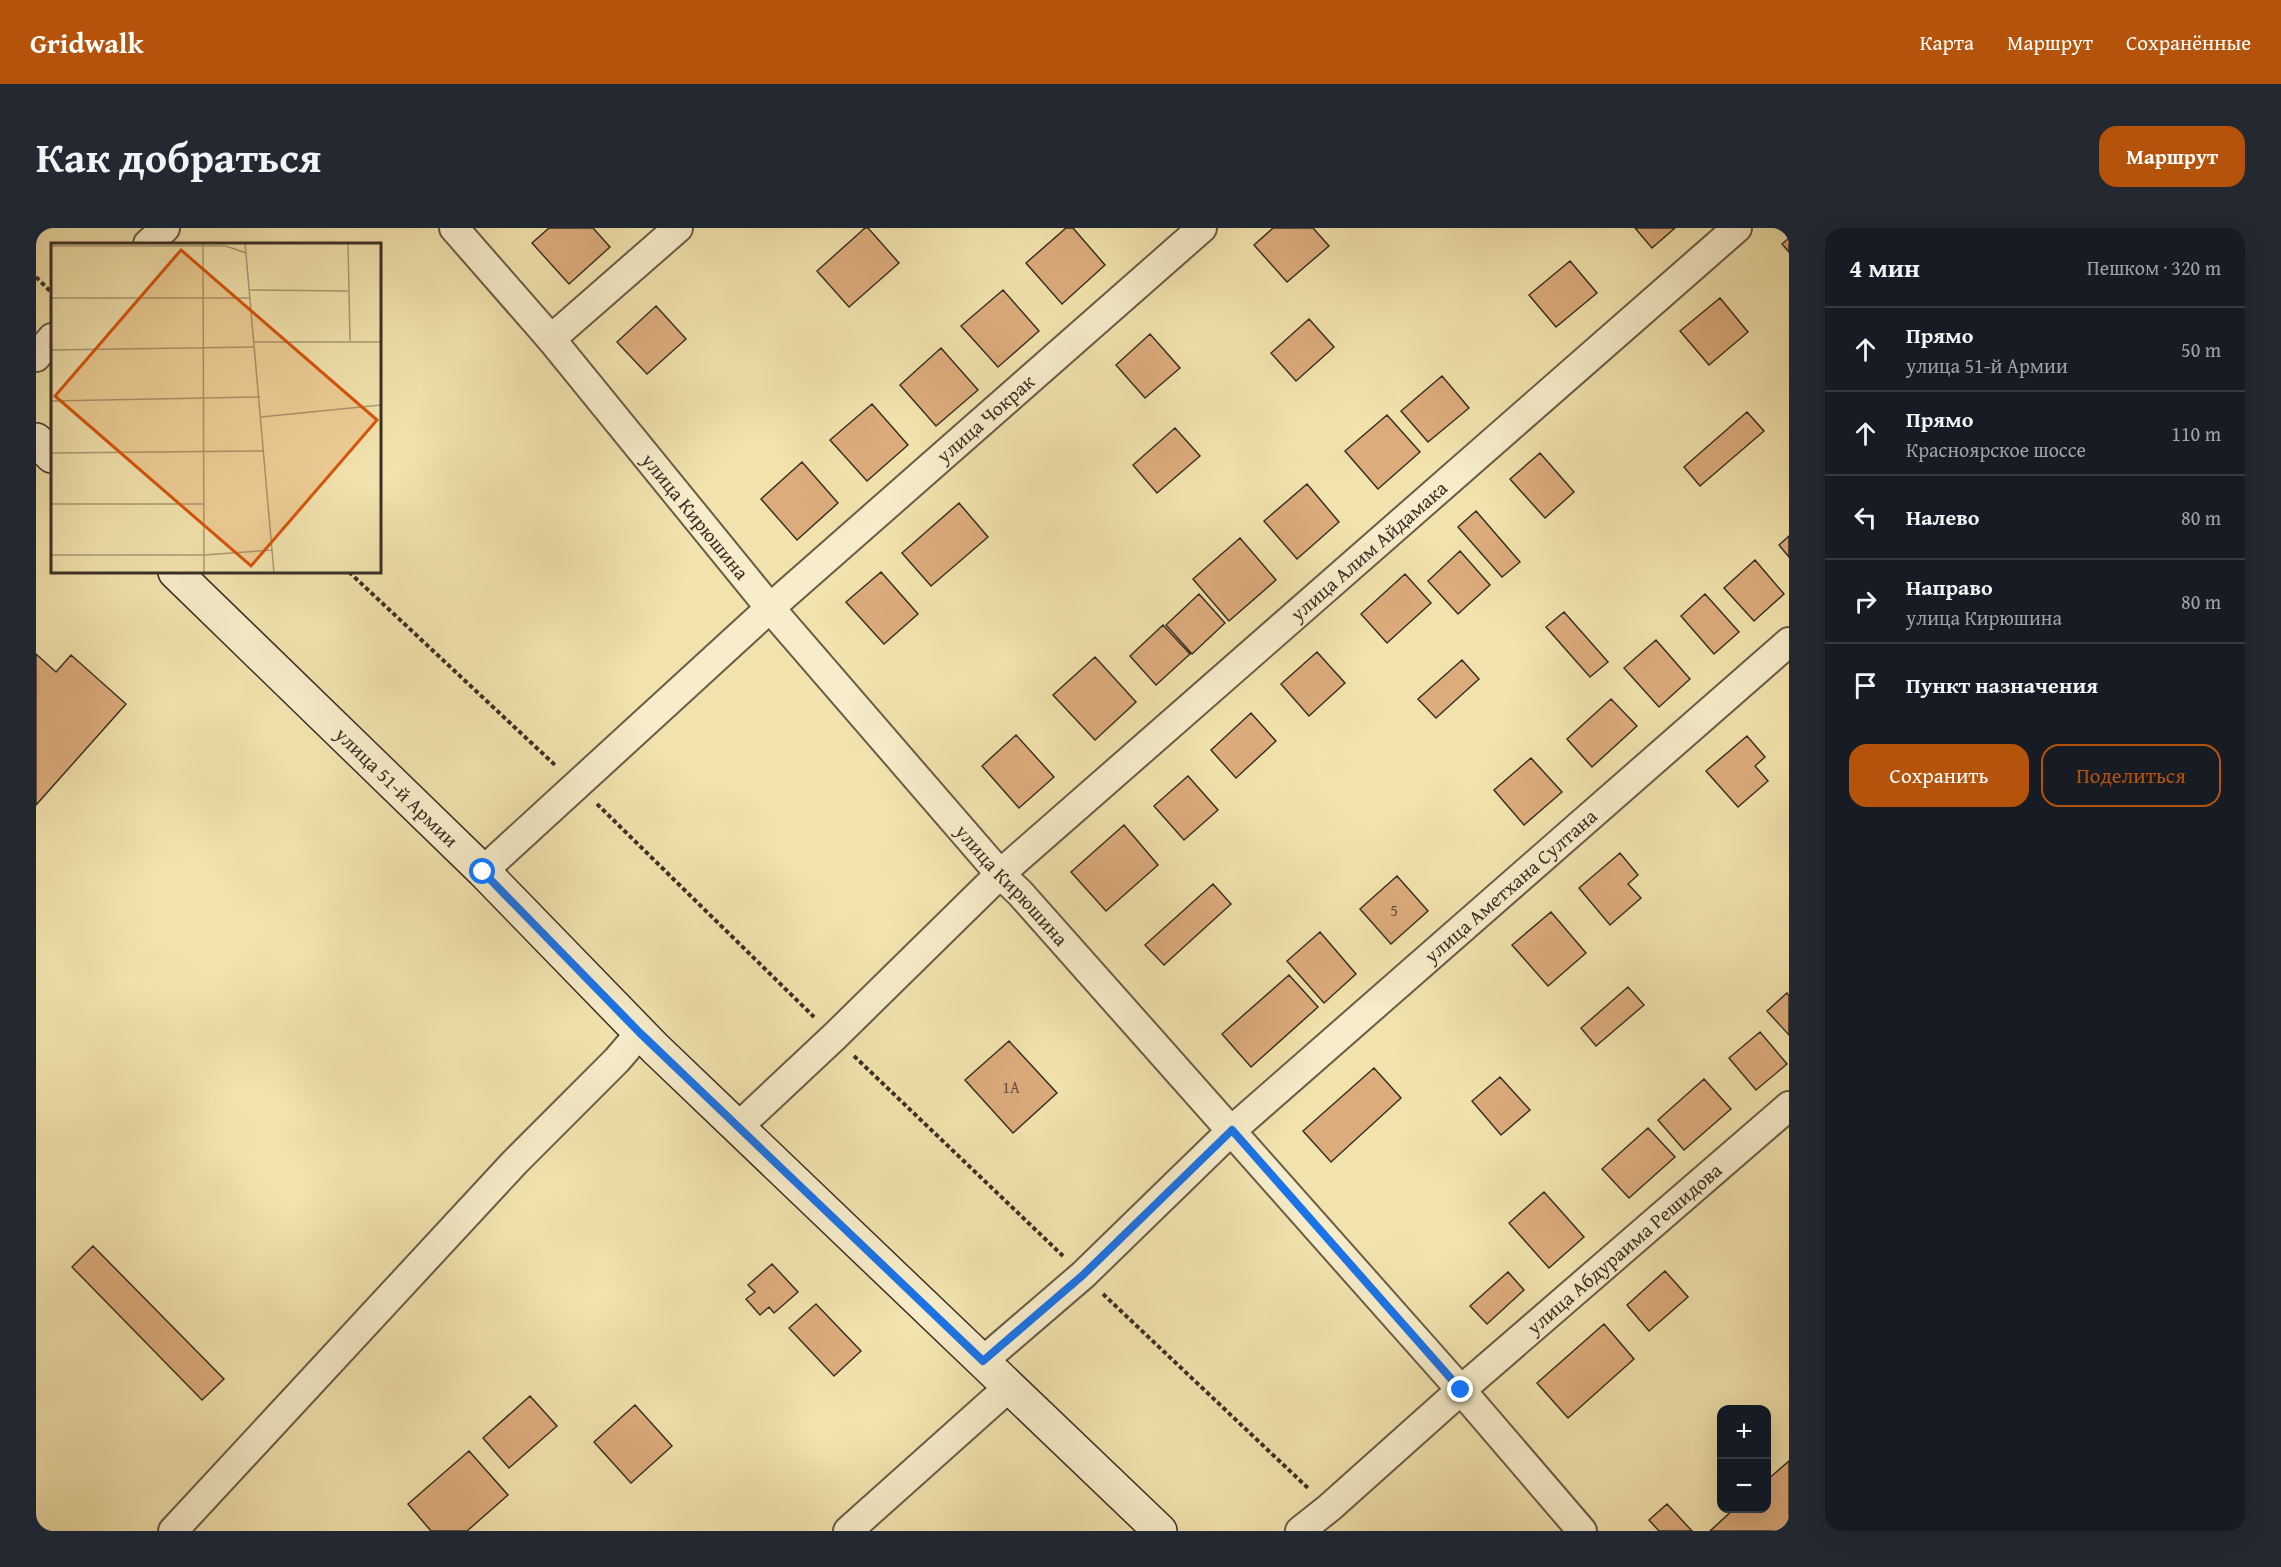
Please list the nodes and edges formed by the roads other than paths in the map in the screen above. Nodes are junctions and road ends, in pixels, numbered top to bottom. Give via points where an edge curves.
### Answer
1 (165, 228) edge
2 (454, 228) edge
3 (678, 228) edge
4 (1202, 228) edge
5 (1737, 228) edge
6 (149, 243) edge
7 (51, 339) edge
8 (551, 339) junction
9 (36, 357) edge
10 (36, 440) edge
11 (51, 455) edge
12 (177, 573) edge
13 (770, 608) junction
14 (1789, 642) edge
15 (483, 872) junction
16 (1000, 874) junction
17 (640, 1033) junction
18 (1789, 1106) edge
19 (737, 1128) junction
20 (1232, 1130) junction
21 (983, 1361) junction
22 (1009, 1387) junction
23 (1461, 1390) junction
24 (173, 1531) edge
25 (848, 1531) edge
26 (1160, 1531) edge
27 (1300, 1531) edge
28 (1582, 1531) edge

1 - 6 street
2 - 8 street, улица Кирюшина
3 - 8 street
4 - 13 street, улица Чокрак
5 - 16 street, улица Алим Айдамака
7 - 9 street
8 - 13 street, улица Кирюшина
10 - 11 main road
12 - 15 main road, улица 51-й Армии
13 - 15 street, улица Чокрак
13 - 16 street, улица Кирюшина
14 - 20 street, улица Аметхана Султана
15 - 17 main road, улица 51-й Армии
16 - 19 street, улица Алим Айдамака
16 - 20 street, улица Кирюшина
17 - 19 main road, улица 51-й Армии
17 - 24 street
18 - 23 street, улица Абдураима Решидова
19 - 21 main road, улица 51-й Армии
20 - 21 street, улица Аметхана Султана via 1083,1275
20 - 23 street, улица Кирюшина
21 - 22 main road, улица 51-й Армии
22 - 25 street
22 - 26 main road
23 - 27 street, улица Абдураима Решидова
23 - 28 street, улица Кирюшина

